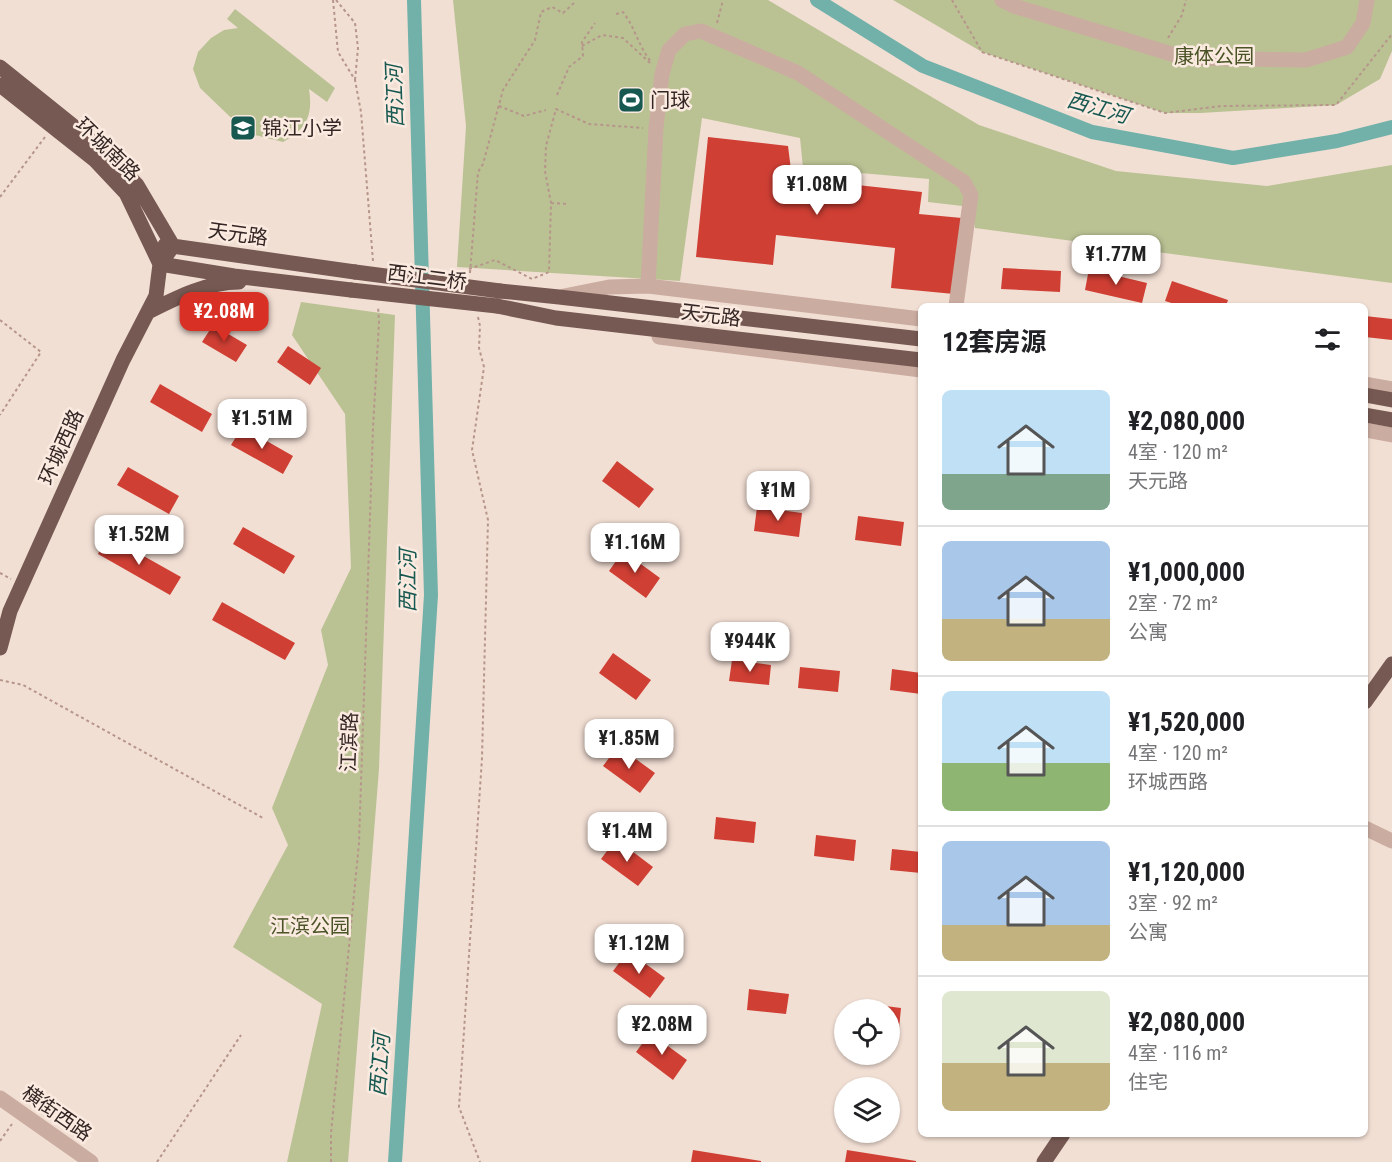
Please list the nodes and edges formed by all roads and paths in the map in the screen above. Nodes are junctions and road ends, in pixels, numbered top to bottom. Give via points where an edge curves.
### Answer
1 (334, 0) edge
2 (723, 0) edge
3 (952, 0) edge
4 (1002, 0) edge
5 (1186, 0) edge
6 (1367, 0) edge
7 (574, 3) dead end
8 (616, 14) dead end
9 (595, 23) dead end
10 (1392, 34) edge
11 (711, 35) junction
12 (582, 46) junction
13 (1164, 52) junction
14 (0, 67) edge
15 (662, 74) junction
16 (355, 80) junction
17 (0, 85) edge
18 (557, 95) dead end
19 (498, 106) junction
20 (546, 110) dead end
21 (53, 126) junction
22 (656, 128) junction
23 (0, 197) edge
24 (551, 202) junction
25 (569, 204) dead end
26 (150, 243) junction
27 (173, 246) junction
28 (160, 264) junction
29 (373, 264) dead end
30 (469, 269) junction
31 (355, 272) joint
32 (283, 281) junction
33 (471, 281) dead end
34 (648, 286) junction
35 (351, 290) joint
36 (560, 297) junction
37 (377, 299) dead end
38 (498, 299) junction
39 (956, 303) edge
40 (148, 312) junction
41 (478, 315) dead end
42 (556, 318) junction
43 (918, 319) edge
44 (0, 320) edge
45 (918, 339) edge
46 (918, 360) edge
47 (918, 370) edge
48 (1368, 385) edge
49 (1392, 389) edge
50 (1368, 396) edge
51 (1392, 400) edge
52 (0, 415) edge
53 (1370, 416) edge
54 (1392, 420) edge
55 (1392, 424) edge
56 (1368, 431) edge
57 (1392, 435) edge
58 (0, 648) edge
59 (1392, 664) edge
60 (0, 680) edge
61 (1368, 698) edge
62 (263, 818) dead end
63 (1368, 829) edge
64 (1392, 841) edge
65 (241, 1035) dead end
66 (7, 1105) edge
67 (1061, 1137) edge
68 (0, 1141) edge
69 (91, 1162) edge
70 (157, 1162) edge
71 (331, 1162) edge
72 (480, 1162) edge
73 (1044, 1162) edge

1 - 16 path via 338,52
1 - 16 path via 355,23
2 - 11 path
3 - 10 path via 982,52 1165,113 1221,106 1336,105
4 - 13 street
5 - 13 path
6 - 13 street via 1363,23 1347,47 1306,60 1185,58
7 - 19 path via 563,13 552,7 541,12 535,40 503,90
8 - 15 path via 623,12 632,24 641,51
9 - 12 path
11 - 15 street via 701,31 685,34 669,50
11 - 39 street via 798,73 964,182 971,195
12 - 15 path via 602,35 623,38
12 - 18 path via 583,56 569,67
14 - 27 main road via 102,149 137,185
15 - 22 street
16 - 29 path
17 - 21 main road, 环城南路
19 - 20 path via 524,116
19 - 30 path via 478,171
21 - 23 path
21 - 26 main road, 环城南路 via 95,160 126,193
22 - 24 path via 589,124 556,110 546,146 545,171
22 - 34 street
24 - 25 path
24 - 30 path via 549,272 532,279 495,260
26 - 27 main road, 天元路
26 - 28 main road, 环城南路
27 - 28 main road
27 - 31 main road, 天元路
28 - 32 main road, 天元路
28 - 40 main road, 环城西路 via 156,296
30 - 33 path
31 - 38 main road, 西江二桥, bridge
32 - 35 main road, 天元路
32 - 40 main road via 229,282 182,295
34 - 36 street via 609,287
34 - 43 street
35 - 38 main road, 西江二桥, bridge
36 - 38 main road, 天元路
36 - 45 main road, 天元路
37 - 71 path, 江滨路 via 359,843
38 - 42 main road, 天元路
40 - 58 main road, 环城西路 via 14,602
41 - 72 path via 484,367 472,450 488,520 482,758 459,1107
42 - 46 main road, 天元路
42 - 47 street via 603,330
44 - 52 path via 41,352
48 - 49 street
50 - 51 main road
53 - 54 main road
53 - 55 main road
56 - 57 street
59 - 61 main road
60 - 62 path via 23,685
63 - 64 street
65 - 70 path
66 - 68 path
66 - 69 street, 横街西路
67 - 73 main road

